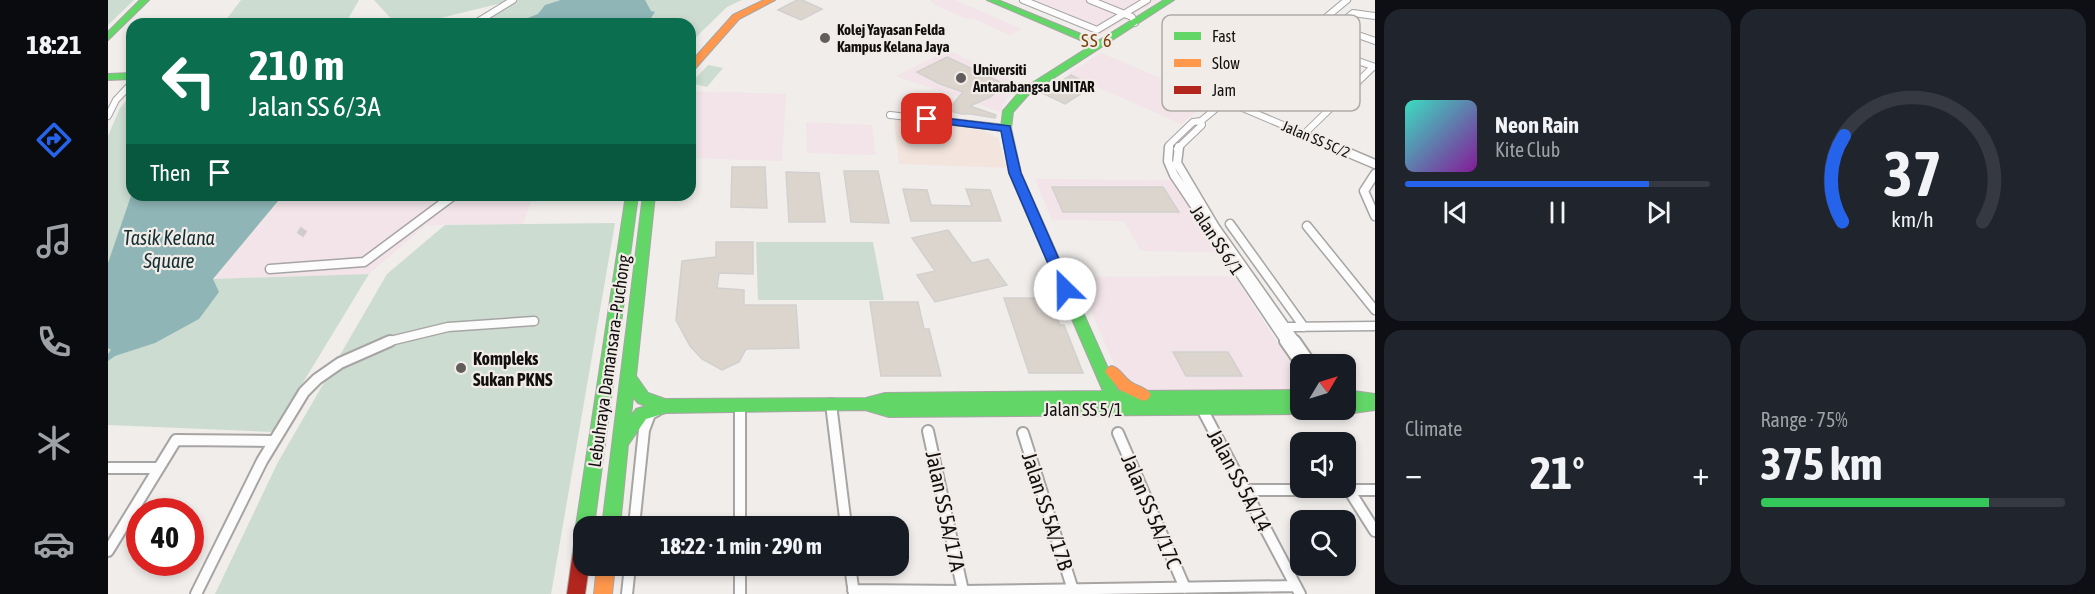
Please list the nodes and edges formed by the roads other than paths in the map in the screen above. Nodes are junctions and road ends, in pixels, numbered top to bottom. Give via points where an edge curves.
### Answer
1 (138, 0) edge
2 (145, 0) edge
3 (513, 0) edge
4 (754, 0) edge
5 (771, 0) edge
6 (991, 0) edge
7 (1090, 0) edge
8 (1107, 0) edge
9 (1147, 0) edge
10 (1347, 0) edge
11 (1014, 1) edge
12 (1167, 1) edge
13 (1100, 4) junction
14 (1329, 15) edge
15 (1350, 15) edge
16 (1375, 16) edge
17 (127, 18) edge
18 (484, 18) edge
19 (1130, 18) junction
20 (126, 19) edge
21 (108, 30) edge
22 (1360, 34) edge
23 (108, 37) edge
24 (1375, 40) edge
25 (696, 44) edge
26 (1101, 44) junction
27 (696, 62) edge
28 (1374, 67) edge
29 (126, 71) edge
30 (108, 72) edge
31 (126, 76) edge
32 (108, 77) edge
33 (1360, 80) edge
34 (126, 89) edge
35 (1211, 111) edge
36 (1250, 111) edge
37 (1328, 111) edge
38 (108, 116) edge
39 (890, 116) dead end
40 (1006, 128) junction
41 (1304, 134) junction
42 (1375, 164) edge
43 (1375, 174) edge
44 (446, 201) edge
45 (631, 201) edge
46 (648, 201) edge
47 (1375, 216) edge
48 (1230, 224) dead end
49 (1307, 226) dead end
50 (270, 269) dead end
51 (1375, 310) edge
52 (534, 321) dead end
53 (1375, 326) edge
54 (1280, 327) junction
55 (1304, 327) junction
56 (1295, 354) edge
57 (1303, 354) edge
58 (1107, 373) junction
59 (628, 379) junction
60 (1290, 397) edge
61 (1090, 398) junction
62 (1157, 398) junction
63 (1356, 398) edge
64 (1199, 402) junction
65 (1375, 402) edge
66 (1121, 403) junction
67 (831, 404) junction
68 (866, 404) junction
69 (740, 405) junction
70 (1356, 405) edge
71 (665, 406) junction
72 (1290, 407) edge
73 (928, 431) dead end
74 (1023, 433) dead end
75 (1119, 433) dead end
76 (272, 441) junction
77 (621, 447) junction
78 (108, 468) edge
79 (159, 468) junction
80 (1246, 490) junction
81 (1290, 490) edge
82 (1356, 490) edge
83 (1375, 490) edge
84 (1354, 498) edge
85 (586, 516) edge
86 (612, 516) edge
87 (635, 516) edge
88 (740, 516) edge
89 (845, 516) edge
90 (1375, 531) edge
91 (108, 551) edge
92 (579, 576) edge
93 (605, 576) edge
94 (629, 576) edge
95 (740, 576) edge
96 (852, 576) edge
97 (1185, 588) junction
98 (1072, 590) junction
99 (1298, 590) edge
100 (963, 591) junction
101 (854, 592) edge
102 (196, 594) edge
103 (576, 594) edge
104 (603, 594) edge
105 (627, 594) edge
106 (740, 594) edge

1 - 21 main road
2 - 17 main road
3 - 18 street
4 - 25 main road via 723,16
5 - 27 main road via 736,17
6 - 26 main road
7 - 13 street
8 - 13 street
9 - 19 street
10 - 14 street, Jalan SS 6/1
11 - 19 street via 1097,30
11 - 26 main road
12 - 19 main road
13 - 19 street
15 - 16 street via 1359,12
19 - 26 main road
20 - 23 main road
22 - 24 street
26 - 40 main road via 1018,97 1008,111
28 - 33 street
29 - 30 main road
31 - 32 main road
34 - 38 street
35 - 54 street, Jalan SS 6/1 via 1177,149 1177,163
36 - 41 street, Jalan SS 5C/2
37 - 41 street
39 - 40 street
40 - 58 main road via 1014,167 1022,173
41 - 42 street, Jalan SS 5C/2
43 - 47 street via 1364,191
44 - 50 street via 364,262
45 - 85 main road, Lebuhraya Damansara–Puchong
46 - 59 main road, Lebuhraya Damansara–Puchong
48 - 55 street
49 - 51 street
52 - 76 street via 497,321 411,335 353,354 315,380
53 - 55 street
54 - 55 street
54 - 56 street, Jalan SS 6/1
54 - 57 street, Jalan SS 6/1
58 - 61 main road via 1102,392
58 - 62 main road via 1132,390
58 - 66 main road
59 - 71 main road, Jalan SS 5/1 via 641,399
59 - 77 main road, Lebuhraya Damansara–Puchong
60 - 64 main road, Jalan SS 5/1
61 - 66 main road, Jalan SS 5/1
61 - 68 main road, Jalan SS 5/1 via 885,399
62 - 64 main road, Jalan SS 5/1
62 - 66 main road, Jalan SS 5/1
63 - 65 main road
64 - 66 main road, Jalan SS 5/1
64 - 72 main road, Jalan SS 5/1
64 - 80 street, Jalan SS 5A/14
65 - 70 main road
66 - 68 main road, Jalan SS 5/1 via 889,410
67 - 68 main road, Jalan SS 5/1
67 - 69 main road, Jalan SS 5/1
67 - 89 street
69 - 71 main road, Jalan SS 5/1
69 - 88 street
71 - 77 main road, Jalan SS 5/1 via 641,414
71 - 87 street via 650,414 644,429
73 - 100 street, Jalan SS 5A/17A
74 - 98 street, Jalan SS 5A/17B
75 - 97 street, Jalan SS 5A/17C
76 - 79 street via 176,440
76 - 102 street
77 - 86 main road, Lebuhraya Damansara–Puchong
78 - 79 street
79 - 91 street
80 - 81 street
80 - 99 street, Jalan SS 5A/14
82 - 83 street
84 - 90 street
92 - 103 main road
93 - 104 main road
94 - 105 street
95 - 106 street
96 - 101 street
97 - 98 street
97 - 99 street
98 - 100 street
100 - 101 street

